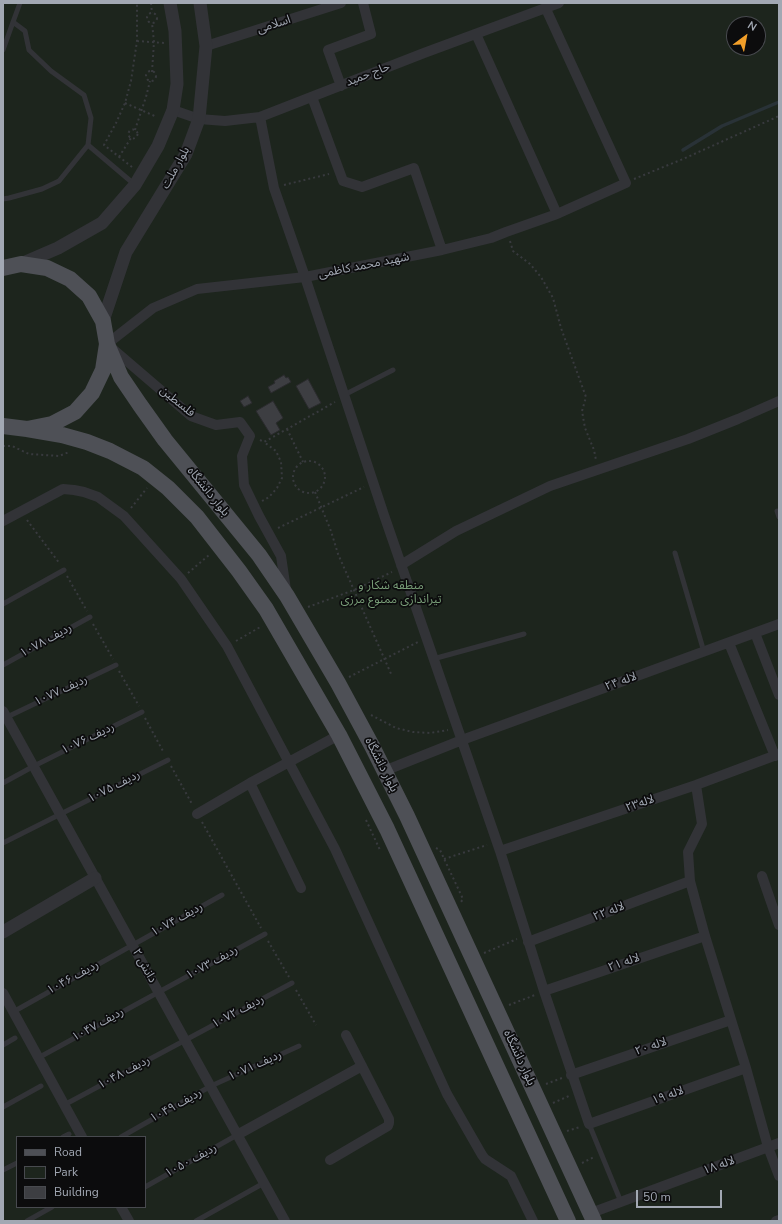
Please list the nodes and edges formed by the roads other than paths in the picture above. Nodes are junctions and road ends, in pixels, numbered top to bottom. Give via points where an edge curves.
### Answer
1 (20, 3) edge
2 (170, 3) edge
3 (200, 3) edge
4 (341, 3) edge
5 (363, 3) edge
6 (559, 3) edge
7 (546, 9) junction
8 (13, 22) junction
9 (476, 34) junction
10 (206, 46) junction
11 (3, 50) edge
12 (341, 86) junction
13 (312, 97) junction
14 (173, 110) junction
15 (260, 117) junction
16 (198, 119) junction
17 (88, 145) junction
18 (135, 185) junction
19 (3, 198) edge
20 (557, 214) junction
21 (442, 250) junction
22 (21, 264) junction
23 (3, 268) edge
24 (305, 277) junction
25 (103, 321) junction
26 (107, 344) junction
27 (393, 370) dead end
28 (344, 395) junction
29 (779, 401) edge
30 (3, 426) edge
31 (27, 429) junction
32 (777, 511) dead end
33 (779, 517) edge
34 (3, 521) edge
35 (675, 553) dead end
36 (401, 565) junction
37 (64, 570) dead end
38 (286, 596) junction
39 (3, 604) edge
40 (90, 617) dead end
41 (779, 624) edge
42 (755, 633) junction
43 (524, 634) dead end
44 (729, 642) junction
45 (704, 652) junction
46 (434, 659) junction
47 (3, 665) edge
48 (116, 665) dead end
49 (779, 695) edge
50 (142, 712) dead end
51 (4, 716) edge
52 (339, 735) junction
53 (462, 740) junction
54 (777, 755) edge
55 (168, 760) dead end
56 (288, 762) junction
57 (34, 766) junction
58 (384, 771) junction
59 (250, 782) junction
60 (3, 783) edge
61 (696, 785) junction
62 (60, 814) junction
63 (197, 814) road end
64 (3, 843) edge
65 (500, 851) junction
66 (762, 876) dead end
67 (96, 878) junction
68 (690, 881) junction
69 (301, 888) dead end
70 (222, 895) dead end
71 (779, 925) edge
72 (3, 932) edge
73 (265, 934) road end
74 (705, 936) junction
75 (527, 939) junction
76 (132, 945) junction
77 (292, 983) road end
78 (544, 991) junction
79 (3, 992) edge
80 (159, 992) junction
81 (13, 1012) junction
82 (731, 1020) junction
83 (346, 1035) dead end
84 (15, 1038) dead end
85 (185, 1040) junction
86 (3, 1045) edge
87 (299, 1046) dead end
88 (38, 1058) junction
89 (362, 1066) junction
90 (746, 1068) junction
91 (571, 1075) junction
92 (41, 1086) dead end
93 (211, 1086) junction
94 (64, 1105) junction
95 (3, 1107) edge
96 (589, 1124) junction
97 (69, 1134) dead end
98 (238, 1135) junction
99 (65, 1136) edge
100 (81, 1136) edge
101 (123, 1136) edge
102 (779, 1143) edge
103 (768, 1147) junction
104 (330, 1160) dead end
105 (16, 1164) edge
106 (3, 1170) edge
107 (779, 1176) edge
108 (264, 1183) junction
109 (146, 1186) edge
110 (622, 1202) junction
111 (50, 1208) edge
112 (122, 1208) edge
113 (592, 1217) edge
114 (779, 1220) edge
115 (27, 1221) edge
116 (129, 1221) edge
117 (196, 1221) edge
118 (285, 1221) edge
119 (533, 1221) edge
120 (568, 1221) edge
121 (776, 1221) edge

1 - 8 lane
2 - 14 street via 176,43 177,84
3 - 10 street, بلوار ملت
4 - 10 street, اسلامی
5 - 12 street via 371,34 328,50
6 - 7 street, حاج حمید
7 - 9 street, حاج حمید
7 - 20 street, شهید محمد کاظمی via 626,183
8 - 11 lane
8 - 17 lane via 25,31 29,50 51,71 84,95 91,118
9 - 12 street, حاج حمید
9 - 20 street
10 - 16 street, بلوار ملت
12 - 13 street, حاج حمید
13 - 15 street, حاج حمید
13 - 21 street via 343,181 362,187 414,168
14 - 16 street, حاج حمید
14 - 18 street via 158,146
15 - 16 street, حاج حمید via 225,121
15 - 24 street via 274,188
16 - 25 street, بلوار ملت via 186,154 126,252
17 - 18 lane
17 - 19 lane via 59,181 42,189
18 - 22 street via 102,223 58,248
20 - 21 street, شهید محمد کاظمی via 491,238
21 - 24 street, شهید محمد کاظمی
22 - 23 main road
22 - 25 main road via 47,268 70,279 89,296
24 - 26 street, شهید محمد کاظمی via 197,289 153,308
24 - 28 street
25 - 26 main road
26 - 31 main road via 103,370 92,393 75,412 52,424
26 - 38 main road, بلوار دانشگاه via 121,376 140,405 259,555
26 - 38 street, فلسطین via 190,416 216,426 240,422 250,436 242,456 244,486 281,556
27 - 28 lane
28 - 36 street
29 - 36 street via 688,439 550,486 456,531
30 - 31 main road, بلوار دانشگاه
31 - 52 main road, بلوار دانشگاه via 62,435 110,451 143,468 168,488 202,523 239,571 273,621
32 - 33 lane
34 - 56 street via 63,489 98,497 124,516 181,579 227,646
35 - 45 lane
36 - 46 street
37 - 39 lane
38 - 58 main road, بلوار دانشگاه via 338,682
40 - 47 lane, ردیف ۱۰۷۸
41 - 42 street, لاله ۲۴
42 - 44 street, لاله ۲۴
42 - 49 street
43 - 46 lane
44 - 45 street, لاله ۲۴
44 - 54 street
45 - 53 street, لاله ۲۴
46 - 53 street
48 - 51 lane, ردیف ۱۰۷۷
50 - 57 lane, ردیف ۱۰۷۶
51 - 57 street, دانش ۲
52 - 56 street
52 - 120 main road, بلوار دانشگاه via 387,829
53 - 58 street, لاله ۲۴
53 - 65 street
54 - 61 street, لاله۲۳
55 - 62 lane, ردیف ۱۰۷۵
56 - 59 street
56 - 119 street via 335,849 447,1094 485,1159 511,1176
57 - 60 lane, ردیف ۱۰۷۶
57 - 62 street, دانش ۲
58 - 113 main road, بلوار دانشگاه
59 - 63 street
59 - 69 street
61 - 65 street, لاله۲۳
61 - 68 street via 702,824 688,852
62 - 64 lane, ردیف ۱۰۷۵
62 - 67 street, دانش ۲
65 - 75 street
66 - 71 street
67 - 72 street
67 - 76 street, دانش ۲
68 - 74 street
68 - 75 street, لاله ۲۲
70 - 76 lane, ردیف ۱۰۷۴
73 - 80 lane, ردیف ۱۰۷۳
74 - 78 street, لاله ۲۱
74 - 82 street
75 - 78 street
76 - 80 street, دانش ۲
76 - 81 lane, ردیف ۱۰۴۶
77 - 85 lane, ردیف ۱۰۷۲
78 - 91 street
79 - 81 street
80 - 85 street, دانش ۲
80 - 88 lane, ردیف ۱۰۴۷
81 - 88 street
82 - 90 street
82 - 91 street, لاله ۲۰
83 - 89 street
84 - 86 lane
85 - 93 street, دانش ۲
85 - 94 lane, ردیف ۱۰۴۸
87 - 93 lane, ردیف ۱۰۷۱
88 - 94 street
89 - 98 street
89 - 104 street via 389,1119 388,1126
90 - 96 street, لاله ۱۹
90 - 103 street
91 - 96 street
92 - 95 lane
93 - 98 street, دانش ۲
93 - 101 lane, ردیف ۱۰۴۹
94 - 100 street
96 - 110 lane
97 - 99 lane
98 - 108 street, دانش ۲
98 - 109 lane, ردیف ۱۰۵۰
102 - 103 street, لاله ۱۸
103 - 107 street
103 - 110 street, لاله ۱۸
105 - 106 lane
108 - 117 lane
108 - 118 street, دانش ۲
110 - 113 street, لاله ۱۸
111 - 115 lane
112 - 116 street
114 - 121 street

